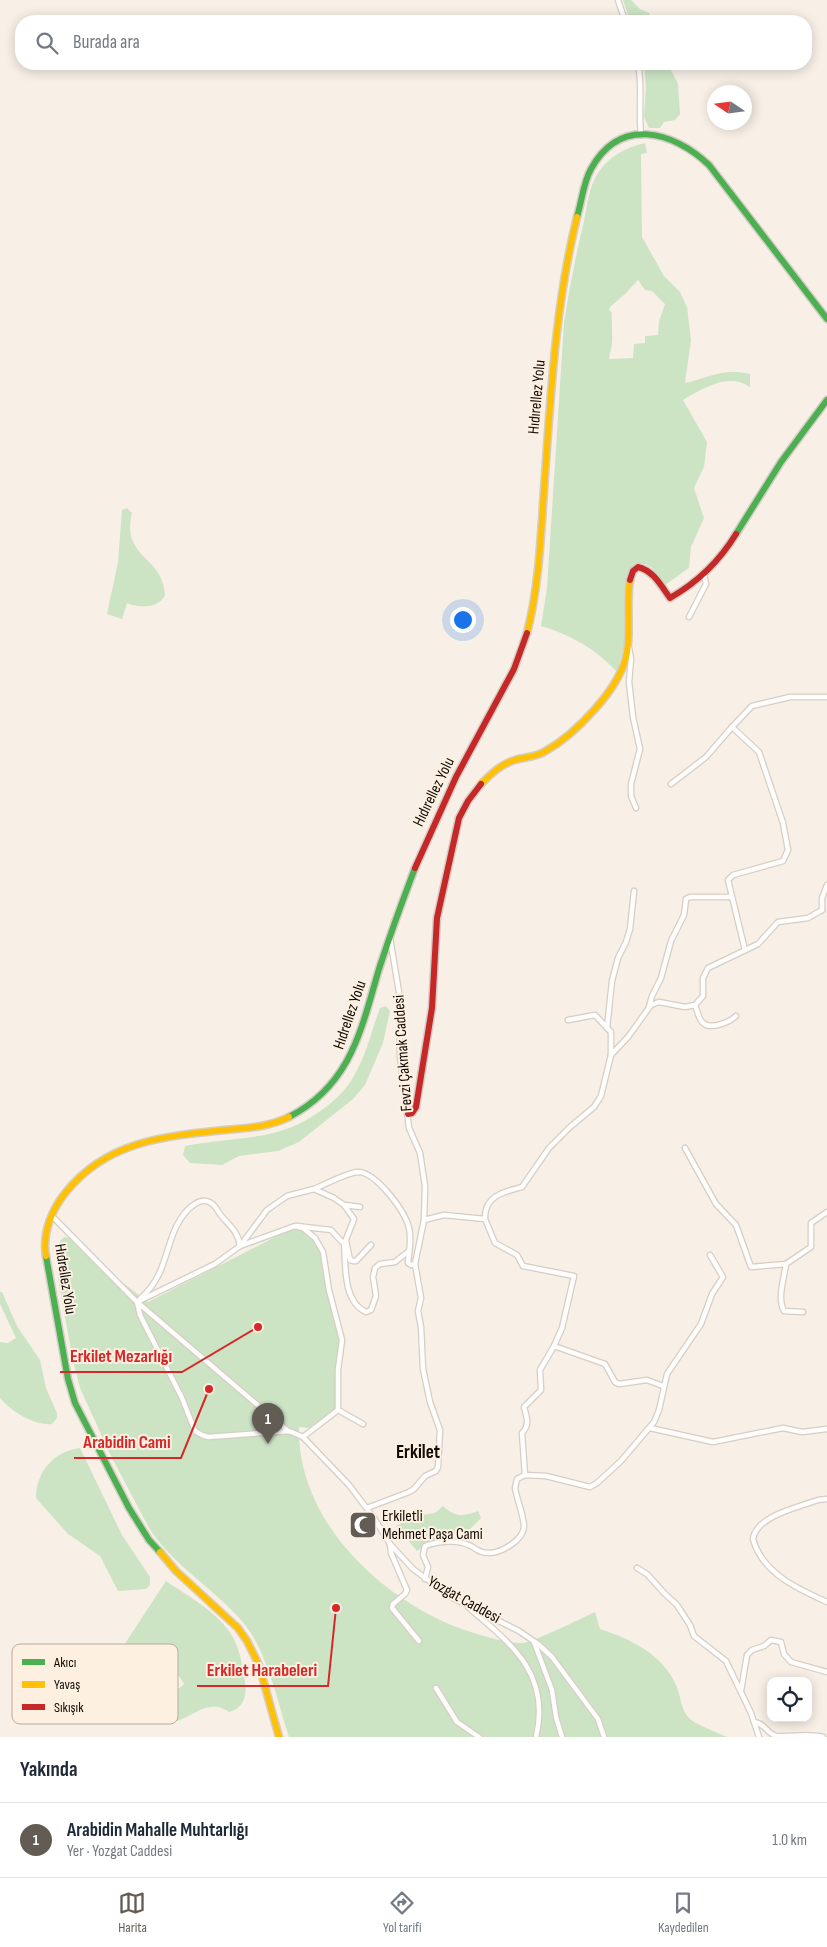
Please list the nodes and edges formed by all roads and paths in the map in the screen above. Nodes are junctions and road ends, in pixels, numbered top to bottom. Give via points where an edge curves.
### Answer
1 (618, 0) edge
2 (623, 15) edge
3 (639, 70) edge
4 (641, 134) junction
5 (827, 319) edge
6 (827, 400) edge
7 (704, 574) junction
8 (689, 617) dead end
9 (629, 643) junction
10 (827, 697) edge
11 (732, 727) junction
12 (671, 784) dead end
13 (636, 808) dead end
14 (827, 885) edge
15 (634, 891) dead end
16 (731, 897) junction
17 (824, 911) edge
18 (390, 936) junction
19 (745, 950) junction
20 (695, 1005) junction
21 (649, 1007) junction
22 (736, 1016) dead end
23 (568, 1020) dead end
24 (607, 1028) junction
25 (611, 1055) junction
26 (408, 1114) junction
27 (686, 1148) dead end
28 (314, 1189) junction
29 (344, 1204) junction
30 (360, 1207) dead end
31 (827, 1212) edge
32 (52, 1216) junction
33 (424, 1220) junction
34 (485, 1220) junction
35 (297, 1226) junction
36 (345, 1242) junction
37 (371, 1245) dead end
38 (240, 1246) junction
39 (409, 1251) junction
40 (710, 1255) dead end
41 (415, 1264) junction
42 (786, 1264) junction
43 (137, 1302) junction
44 (803, 1312) dead end
45 (554, 1346) junction
46 (663, 1386) junction
47 (338, 1410) junction
48 (363, 1424) dead end
49 (650, 1428) junction
50 (827, 1429) edge
51 (289, 1431) junction
52 (303, 1437) junction
53 (525, 1475) junction
54 (827, 1499) edge
55 (366, 1508) junction
56 (390, 1544) junction
57 (637, 1568) dead end
58 (425, 1579) junction
59 (827, 1602) edge
60 (463, 1603) junction
61 (533, 1640) junction
62 (419, 1641) dead end
63 (827, 1672) edge
64 (436, 1688) dead end
65 (741, 1693) junction
66 (754, 1722) junction
67 (279, 1737) edge
68 (479, 1737) edge
69 (536, 1737) edge
70 (562, 1737) edge
71 (604, 1737) edge
72 (759, 1737) edge
73 (823, 1737) edge

1 - 2 street
3 - 4 street
4 - 5 street, Hıdırellez Yolu via 672,139 701,157
4 - 18 street, Hıdırellez Yolu via 617,140 596,161 586,180 572,239 556,339 537,581 524,644 510,678 430,830
6 - 7 street via 776,469 729,546
7 - 8 street via 706,584
7 - 9 street via 670,598 643,567 634,569 628,591
9 - 13 street via 629,682 640,749 630,784
9 - 26 street via 619,675 588,717 542,753 501,768 475,792 462,812 438,918 432,1008 422,1074 416,1107
10 - 11 street via 790,697 752,706
11 - 12 street via 706,758
11 - 16 street via 758,750 783,823 788,850 783,861 730,877 727,882
14 - 17 street via 822,898
15 - 24 street via 628,936 612,981
16 - 19 street
16 - 21 street via 686,899 684,915 671,941
17 - 19 street via 808,918 778,922 762,942
18 - 26 street, Fevzi Çakmak Caddesi via 399,992 400,1057
18 - 32 street, Hıdrellez Yolu via 354,1050 342,1073 322,1095 276,1122 163,1137 113,1154 75,1180
19 - 20 street via 708,968 703,978 703,996
20 - 21 street via 684,1007 659,1002
20 - 22 street via 705,1025 724,1024
21 - 25 street
23 - 24 street via 595,1015
24 - 25 street via 611,1032
25 - 34 street via 602,1096 594,1107 549,1148 522,1187 499,1193 493,1198 486,1208
26 - 33 street, Fevzi Çakmak Caddesi via 409,1128 423,1168
27 - 42 street via 716,1204 736,1225 751,1267
28 - 29 street
28 - 38 street via 275,1203
28 - 39 street via 354,1173 370,1175 404,1215 410,1233
29 - 30 street
29 - 36 street via 354,1219
31 - 42 street via 811,1223 811,1247
32 - 43 street
32 - 67 street, Hıdrellez Yolu via 45,1238 45,1251 75,1403 129,1508 150,1540 176,1571 248,1641 259,1665
33 - 34 street via 444,1215
33 - 41 street, Fevzi Çakmak Caddesi
34 - 45 street via 495,1243 517,1255 523,1266 574,1276 562,1328
35 - 36 street via 331,1230
35 - 38 street
35 - 47 street via 315,1238 323,1252 328,1290 342,1340
36 - 37 street via 353,1261
36 - 39 street via 348,1289 355,1303 366,1312 371,1310 376,1296 373,1277 376,1268 380,1264 395,1262
38 - 43 street via 215,1264
38 - 43 street via 236,1231 214,1205 205,1200 197,1202 178,1224 159,1274
39 - 41 street via 408,1263 411,1266
40 - 46 street via 723,1277 712,1294 701,1324 670,1369
41 - 55 street, Fevzi Çakmak Caddesi via 423,1369 440,1430 438,1468 425,1476 412,1491
42 - 44 street via 781,1306 784,1311
43 - 51 street
43 - 51 street via 140,1315 198,1434 212,1437
45 - 46 street via 605,1364 617,1384 647,1380
45 - 53 street via 540,1370 541,1390 524,1407 528,1420 522,1434
46 - 49 street via 659,1410
47 - 48 street
47 - 52 street
49 - 50 street via 713,1442 783,1428 802,1432
49 - 53 street via 593,1486
51 - 52 street
52 - 55 street, Yozgat Caddesi via 341,1476
53 - 58 street via 515,1485 524,1527 519,1537 502,1550 490,1553 450,1542 425,1546 423,1555 428,1567
54 - 59 street via 767,1519 758,1527 753,1539 771,1570
55 - 56 street, Yozgat Caddesi
56 - 58 street, Yozgat Caddesi
56 - 62 street via 406,1588 405,1594 392,1608
57 - 65 street via 677,1605 694,1636 726,1661
58 - 60 street, Yozgat Caddesi
60 - 61 street, Yozgat Caddesi
60 - 69 street via 515,1649 528,1666 538,1700
61 - 70 street via 552,1690
61 - 71 street, Yozgat Caddesi via 564,1672 598,1719
63 - 65 street via 794,1664 786,1657 781,1642 771,1640 747,1655
64 - 68 street via 457,1722
65 - 66 street
66 - 72 street
66 - 73 street via 778,1736

